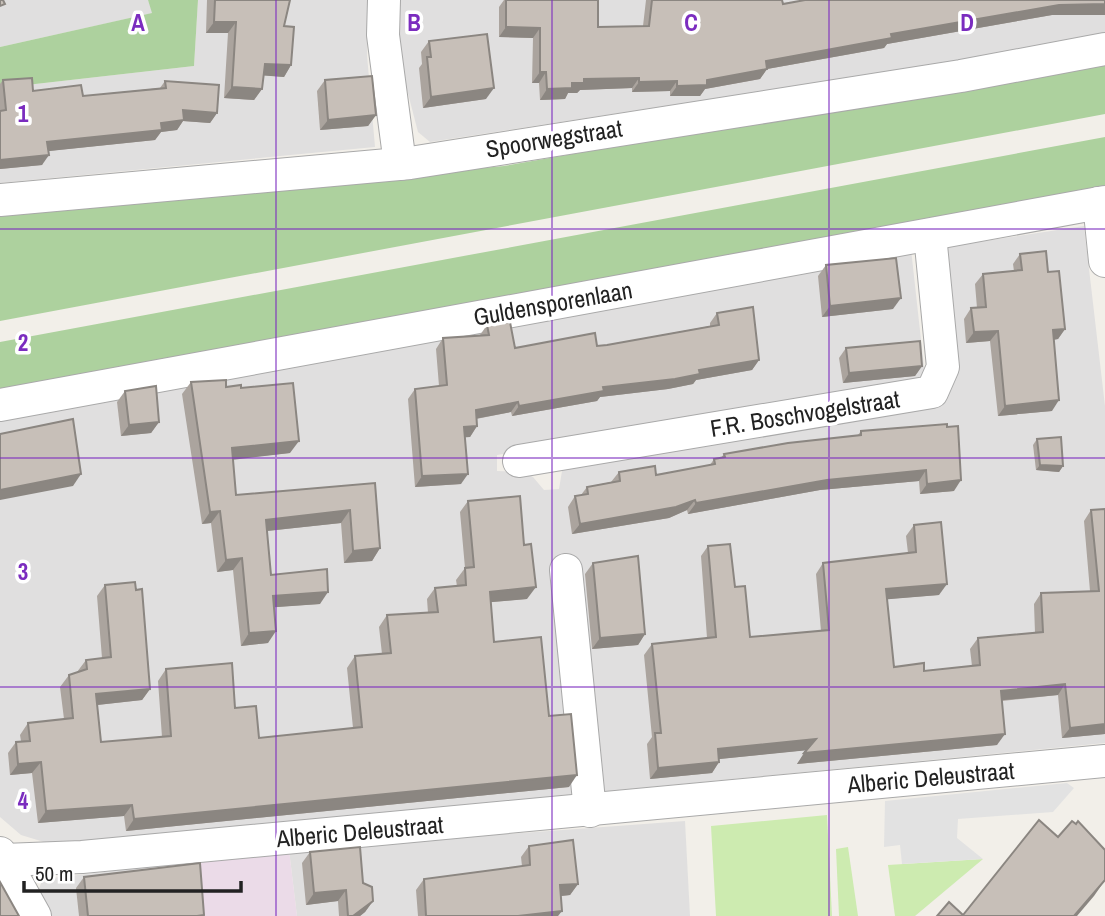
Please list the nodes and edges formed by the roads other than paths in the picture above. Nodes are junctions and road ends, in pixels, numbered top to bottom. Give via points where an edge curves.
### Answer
1 (384, 0) edge
2 (1105, 49) edge
3 (400, 164) junction
4 (0, 200) edge
5 (1102, 203) edge
6 (930, 235) junction
7 (1105, 261) edge
8 (0, 405) edge
9 (519, 461) dead end
10 (566, 570) dead end
11 (1105, 761) edge
12 (590, 811) junction
13 (2, 856) edge
14 (35, 916) edge

1 - 3 street via 383,35
2 - 3 street, Spoorwegstraat
3 - 4 street, Spoorwegstraat
5 - 6 street, Guldensporenlaan
5 - 7 street
6 - 8 street, Guldensporenlaan
6 - 9 street, F.R. Boschvogelstraat via 943,368 932,392
10 - 12 street
11 - 12 street, Alberic Deleustraat
12 - 13 street, Alberic Deleustraat via 82,857
13 - 14 street

